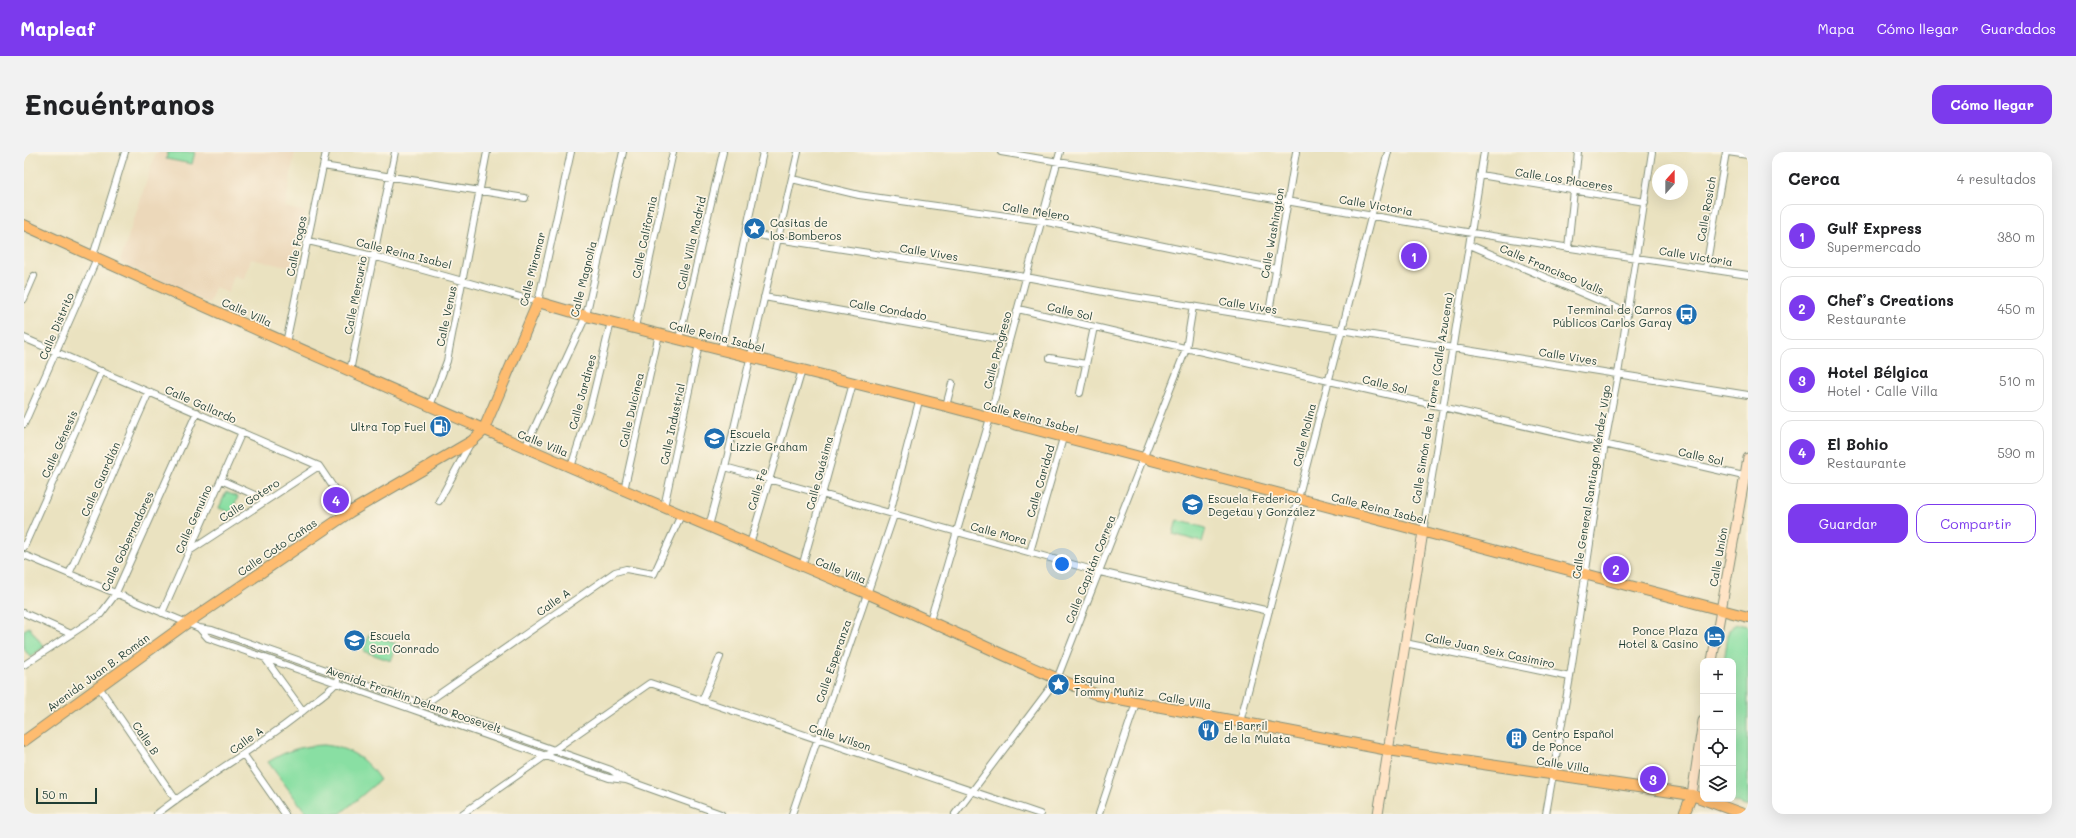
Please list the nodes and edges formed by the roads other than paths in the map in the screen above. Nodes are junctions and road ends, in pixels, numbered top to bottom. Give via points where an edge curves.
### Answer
1 (125, 152) edge
2 (326, 152) edge
3 (395, 152) edge
4 (487, 152) edge
5 (571, 152) edge
6 (623, 152) edge
7 (673, 152) edge
8 (723, 152) edge
9 (762, 152) edge
10 (798, 152) edge
11 (1004, 152) edge
12 (1060, 152) edge
13 (1296, 152) edge
14 (1388, 152) edge
15 (1484, 152) edge
16 (1578, 152) edge
17 (1652, 152) edge
18 (1727, 152) edge
19 (1748, 155) edge
20 (1058, 161) junction
21 (323, 166) junction
22 (1480, 175) junction
23 (390, 177) junction
24 (792, 179) junction
25 (479, 190) junction
26 (1573, 190) junction
27 (525, 198) dead end
28 (1288, 200) junction
29 (1645, 202) junction
30 (1373, 215) junction
31 (1042, 222) junction
32 (24, 225) edge
33 (746, 232) junction
34 (1472, 233) junction
35 (777, 239) junction
36 (308, 241) junction
37 (1470, 245) junction
38 (1568, 248) junction
39 (373, 256) junction
40 (1636, 256) junction
41 (95, 257) junction
42 (1706, 268) junction
43 (1276, 269) junction
44 (1748, 275) edge
45 (34, 276) dead end
46 (1026, 277) junction
47 (464, 280) junction
48 (764, 298) junction
49 (24, 299) edge
50 (538, 302) junction
51 (1193, 306) junction
52 (1018, 309) junction
53 (1626, 312) junction
54 (586, 316) junction
55 (1268, 318) junction
56 (611, 322) junction
57 (1094, 326) junction
58 (635, 327) junction
59 (1343, 329) junction
60 (659, 334) junction
61 (24, 338) edge
62 (679, 339) junction
63 (1008, 341) junction
64 (286, 343) junction
65 (699, 344) junction
66 (1452, 348) junction
67 (721, 349) junction
68 (1186, 349) junction
69 (57, 351) junction
70 (750, 356) junction
71 (1050, 358) dead end
72 (1086, 364) junction
73 (802, 370) junction
74 (102, 371) junction
75 (350, 371) junction
76 (1618, 374) junction
77 (1328, 381) junction
78 (853, 383) junction
79 (952, 383) dead end
80 (149, 392) junction
81 (1080, 393) dead end
82 (1748, 395) edge
83 (919, 401) junction
84 (430, 406) junction
85 (946, 406) junction
86 (1443, 408) junction
87 (196, 412) junction
88 (990, 418) junction
89 (24, 424) edge
90 (483, 431) junction
91 (242, 432) junction
92 (1063, 438) junction
93 (472, 441) junction
94 (1605, 443) junction
95 (525, 448) junction
96 (1748, 458) edge
97 (1145, 459) junction
98 (319, 466) junction
99 (571, 467) junction
100 (725, 467) junction
101 (1746, 476) edge
102 (221, 480) junction
103 (770, 480) junction
104 (624, 490) junction
105 (824, 495) junction
106 (266, 500) junction
107 (439, 500) dead end
108 (1299, 500) junction
109 (664, 508) junction
110 (350, 512) junction
111 (892, 514) junction
112 (681, 515) junction
113 (709, 526) junction
114 (956, 532) junction
115 (1423, 532) junction
116 (750, 544) junction
117 (24, 547) edge
118 (190, 551) junction
119 (1030, 552) junction
120 (24, 555) edge
121 (802, 567) junction
122 (1100, 572) junction
123 (69, 574) junction
124 (1586, 575) junction
125 (867, 593) junction
126 (115, 595) junction
127 (1720, 610) junction
128 (1269, 611) junction
129 (24, 613) edge
130 (162, 613) junction
131 (1748, 617) edge
132 (930, 620) junction
133 (187, 623) junction
134 (199, 628) junction
135 (71, 634) junction
136 (1405, 643) junction
137 (720, 657) dead end
138 (264, 658) junction
139 (1712, 658) edge
140 (24, 664) edge
141 (340, 675) junction
142 (1570, 677) junction
143 (1057, 679) junction
144 (336, 683) junction
145 (99, 687) junction
146 (702, 701) junction
147 (1136, 703) junction
148 (424, 704) junction
149 (416, 710) junction
150 (303, 711) junction
151 (1240, 722) junction
152 (1702, 730) edge
153 (817, 740) junction
154 (24, 741) edge
155 (553, 750) junction
156 (1388, 750) junction
157 (244, 755) junction
158 (546, 756) junction
159 (1553, 774) junction
160 (626, 780) junction
161 (973, 790) junction
162 (1692, 795) junction
163 (176, 800) junction
164 (157, 814) edge
165 (285, 814) edge
166 (462, 814) edge
167 (722, 814) edge
168 (792, 814) edge
169 (955, 814) edge
170 (1040, 814) edge
171 (1099, 814) edge
172 (1378, 814) edge
173 (1546, 814) edge
174 (1684, 814) edge
175 (1743, 814) edge

1 - 41 street, Calle Distrito
2 - 21 street, Calle Fogos
3 - 23 street, Calle Mercurio
4 - 25 street
5 - 50 street, Calle Miramar
6 - 54 street, Calle Magnolia
7 - 58 street, Calle California
8 - 62 street, Calle Villa Madrid
9 - 33 street
10 - 24 street
11 - 20 street, Calle Victoria
12 - 20 street, Calle Progreso
13 - 28 street, Calle Washington
14 - 30 street, Calle Molina
15 - 22 street, Calle Simón de la Torre (Calle Azucena)
16 - 26 street
17 - 29 street, Calle General Santiago Méndez Vigo
18 - 19 street
18 - 42 street, Calle Rosich
20 - 28 street, Calle Victoria
20 - 31 street, Calle Progreso
21 - 23 street
21 - 36 street, Calle Fogos
22 - 26 street, Calle Los Placeres
22 - 34 street, Calle Simón de la Torre (Calle Azucena)
23 - 25 street
23 - 39 street, Calle Mercurio
24 - 31 street, Calle Melero via 859,196
24 - 35 street
25 - 27 street
25 - 47 street, Calle Venus
26 - 29 street, Calle Los Placeres
26 - 38 street
28 - 30 street, Calle Victoria
28 - 43 street, Calle Washington
29 - 40 street, Calle General Santiago Méndez Vigo
30 - 34 street, Calle Victoria
30 - 59 street, Calle Molina
31 - 43 street, Calle Melero
31 - 46 street, Calle Progreso
32 - 41 main road, Calle Villa
33 - 35 street, Calle Vives
33 - 67 street
34 - 37 street, Calle Simón de la Torre (Calle Azucena)
34 - 38 street, Calle Victoria
35 - 46 street, Calle Vives
35 - 48 street
36 - 39 street, Calle Reina Isabel
36 - 64 street, Calle Fogos
37 - 53 street, Calle Francisco Valls
37 - 66 street, Calle Simón de la Torre (Calle Azucena)
38 - 40 street, Calle Victoria
39 - 47 street, Calle Reina Isabel
39 - 75 street, Calle Mercurio
40 - 42 street, Calle Victoria
40 - 53 street, Calle General Santiago Méndez Vigo
41 - 64 main road, Calle Villa
41 - 69 street, Calle Distrito
42 - 44 street, Calle Victoria
43 - 55 street, Calle Washington
45 - 49 street
46 - 51 street, Calle Vives
46 - 52 street, Calle Progreso
47 - 50 street, Calle Reina Isabel
47 - 84 street, Calle Venus via 447,361
48 - 63 street, Calle Condado
48 - 70 street
50 - 54 main road, Calle Reina Isabel
50 - 90 main road, Calle Miramar
51 - 55 street, Calle Vives
51 - 68 street, Calle Capitán Correa
52 - 57 street, Calle Sol
52 - 63 street, Calle Progreso
53 - 76 street, Calle General Santiago Méndez Vigo
54 - 56 main road, Calle Reina Isabel
54 - 95 street, Calle Magnolia
55 - 59 street, Calle Vives
56 - 58 main road, Calle Reina Isabel
56 - 99 street, Calle Jardines via 590,408
57 - 68 street, Calle Sol
57 - 72 street
58 - 60 main road, Calle Reina Isabel
59 - 66 street, Calle Vives
59 - 77 street, Calle Molina
60 - 62 main road, Calle Reina Isabel
60 - 104 street, Calle Dulcinea
61 - 69 street, Calle Gallardo
62 - 65 main road, Calle Reina Isabel
63 - 88 street, Calle Progreso
64 - 75 main road, Calle Villa
65 - 67 main road, Calle Reina Isabel
65 - 109 street, Calle Industrial
66 - 76 street, Calle Vives
66 - 86 street, Calle Simón de la Torre (Calle Azucena)
67 - 70 main road, Calle Reina Isabel
68 - 77 street, Calle Sol
68 - 97 street, Calle Capitán Correa
69 - 74 street, Calle Gallardo
69 - 89 street, Calle Distrito
70 - 73 main road, Calle Reina Isabel
70 - 100 street
71 - 72 street
72 - 81 street
73 - 78 main road, Calle Reina Isabel
73 - 103 street, Calle Fe
74 - 80 street, Calle Gallardo
74 - 117 street, Calle Génesis
75 - 84 main road, Calle Villa
76 - 82 street, Calle Vives
76 - 94 street, Calle General Santiago Méndez Vigo
77 - 86 street, Calle Sol
77 - 108 street, Calle Molina
78 - 83 main road, Calle Reina Isabel
78 - 105 street, Calle Guásima
79 - 85 street
80 - 87 street, Calle Gallardo
80 - 123 street, Calle Guardián
83 - 85 main road, Calle Reina Isabel
83 - 111 street, Calle Esperanza
84 - 90 main road, Calle Villa
85 - 88 main road, Calle Reina Isabel
86 - 94 street, Calle Sol
86 - 115 street, Calle Simón de la Torre (Calle Azucena)
87 - 91 street, Calle Gallardo
87 - 126 street, Calle Gobernadores
88 - 92 main road, Calle Reina Isabel
88 - 114 street, Calle Progreso
90 - 93 main road, Calle Coto Cañas
90 - 95 main road, Calle Villa
91 - 98 street, Calle Gallardo
91 - 102 street, Calle Genuino
92 - 97 main road, Calle Reina Isabel
92 - 119 street, Calle Caridad
93 - 107 street
93 - 110 main road, Calle Coto Cañas
94 - 101 street, Calle Sol
94 - 124 street, Calle General Santiago Méndez Vigo
95 - 99 main road, Calle Villa
96 - 101 street, Calle Unión
97 - 108 main road, Calle Reina Isabel
97 - 122 street, Calle Capitán Correa
98 - 106 street, Calle Gotero
98 - 110 street
99 - 104 main road, Calle Villa
100 - 103 street, Calle Mora
100 - 113 street
101 - 127 street, Calle Unión
102 - 106 street
102 - 118 street, Calle Genuino
103 - 105 street, Calle Mora
103 - 116 street, Calle Fe
104 - 109 main road, Calle Villa
105 - 111 street, Calle Mora
105 - 121 street, Calle Guásima
106 - 118 street, Calle Gotero
108 - 115 main road, Calle Reina Isabel
108 - 128 street, Calle Molina
109 - 112 main road, Calle Villa
110 - 133 main road, Calle Coto Cañas
111 - 114 street, Calle Mora
111 - 125 street, Calle Esperanza
112 - 113 main road, Calle Villa
112 - 148 street, Calle A via 654,574 626,569 615,572
113 - 116 main road, Calle Villa
114 - 119 street, Calle Mora
114 - 132 street, Calle Progreso
115 - 124 main road, Calle Reina Isabel
115 - 136 street, Calle Simón de la Torre (Calle Azucena)
116 - 121 main road, Calle Villa
118 - 130 street, Calle Genuino
119 - 122 street, Calle Mora
120 - 123 street, Avenida Franklin Delano Roosevelt
121 - 125 main road, Calle Villa
122 - 128 street, Calle Mora
122 - 143 street, Calle Capitán Correa
123 - 126 street, Avenida Franklin Delano Roosevelt
124 - 127 main road, Calle Reina Isabel
124 - 142 street, Calle General Santiago Méndez Vigo
125 - 132 main road, Calle Villa
125 - 153 street, Calle Esperanza
126 - 130 street, Avenida Franklin Delano Roosevelt
126 - 135 street, Calle Gobernadores via 100,615
127 - 131 main road, Calle Reina Isabel
127 - 139 street, Calle Unión
128 - 151 street, Calle Molina
129 - 135 street
130 - 133 street, Avenida Franklin Delano Roosevelt
132 - 143 main road, Calle Villa
133 - 134 street, Avenida Franklin Delano Roosevelt
133 - 145 main road, Avenida Juan B. Román
134 - 138 street, Avenida Franklin Delano Roosevelt via 208,638
134 - 141 street, Avenida Franklin Delano Roosevelt via 212,630
135 - 140 street, Calle Gobernadores
136 - 142 street, Calle Juan Seix Casimiro
136 - 156 street, Calle Simón de la Torre (Calle Azucena)
137 - 146 street
138 - 144 street, Avenida Franklin Delano Roosevelt
138 - 150 street
141 - 144 street, Calle A
141 - 148 street, Avenida Franklin Delano Roosevelt
142 - 159 street, Calle General Santiago Méndez Vigo
143 - 147 main road, Calle Villa via 1098,695
143 - 161 street, Calle Capitán Correa
144 - 149 street, Avenida Franklin Delano Roosevelt
144 - 150 street, Calle A
145 - 154 main road, Avenida Juan B. Román
145 - 163 street, Calle B
146 - 153 street, Calle Wilson
146 - 155 street, Calle Wilson via 650,683
147 - 151 main road, Calle Villa
147 - 171 street
148 - 149 street, Calle A
148 - 155 street, Avenida Franklin Delano Roosevelt
149 - 158 street, Avenida Franklin Delano Roosevelt
150 - 157 street, Calle A
151 - 156 main road, Calle Villa
152 - 162 street
153 - 161 street, Calle Wilson
153 - 168 street, Calle Esperanza
155 - 158 street
155 - 160 street, Avenida Franklin Delano Roosevelt via 610,770
156 - 159 main road, Calle Villa
156 - 172 street, Calle Simón de la Torre (Calle Azucena)
157 - 163 street, Calle A
157 - 165 street
158 - 160 street, Avenida Franklin Delano Roosevelt via 609,778
158 - 166 street
159 - 162 main road, Calle Villa
159 - 173 street, Calle General Santiago Méndez Vigo
160 - 167 street, Avenida Franklin Delano Roosevelt
161 - 169 street, Calle Capitán Correa
161 - 170 street, Calle Wilson
162 - 174 main road
162 - 175 main road, Calle Villa
163 - 164 street, Calle A

